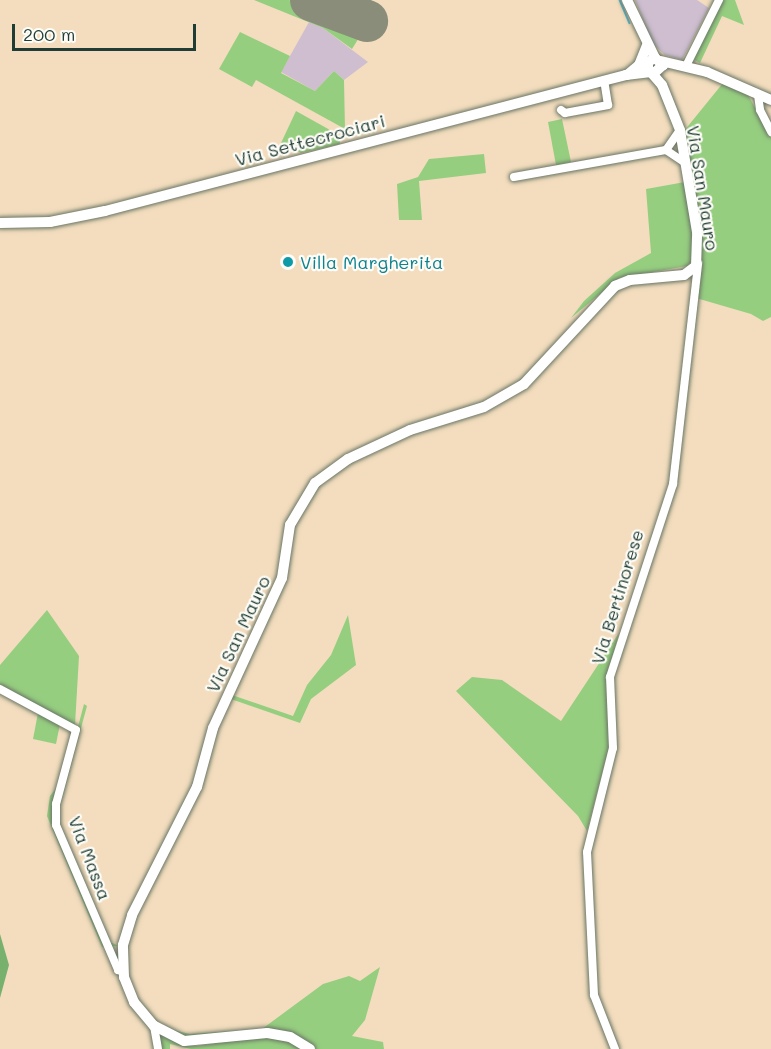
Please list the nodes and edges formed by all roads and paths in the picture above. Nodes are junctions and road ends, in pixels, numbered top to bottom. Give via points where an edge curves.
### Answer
1 (627, 0) edge
2 (719, 0) edge
3 (646, 45) junction
4 (655, 66) junction
5 (683, 66) junction
6 (626, 75) junction
7 (604, 81) junction
8 (758, 95) junction
9 (771, 100) edge
10 (561, 110) dead end
11 (771, 132) edge
12 (675, 148) junction
13 (514, 177) dead end
14 (0, 223) edge
15 (699, 260) junction
16 (0, 689) edge
17 (123, 971) junction
18 (154, 1026) junction
19 (158, 1049) edge
20 (310, 1049) edge
21 (615, 1049) edge

1 - 3 main road, Via San Mauro
2 - 5 street
3 - 4 main road, Via San Mauro
3 - 6 main road via 639,65
4 - 5 main road, Via Settecrociari
4 - 6 main road, Via Settecrociari
4 - 12 main road, Via San Mauro via 680,130
5 - 8 main road, Via Settecrociari
6 - 7 main road, Via Settecrociari
7 - 10 street via 608,105 565,113
7 - 14 main road, Via Settecrociari via 105,211 50,222
8 - 9 main road, Via Settecrociari
8 - 11 street via 760,110
12 - 13 street
12 - 15 main road, Via San Mauro via 686,165
15 - 17 main road, Via San Mauro via 684,275 630,280 615,286 535,373 509,393 484,407 410,430 348,459 315,483 290,525 282,578 213,728 197,787 132,915 123,945
15 - 21 street, Via Bertinorese via 672,484 610,677 614,748 587,852 594,995
16 - 17 street, Via Massa via 76,730 56,804 56,825 118,970
17 - 18 main road, Via San Mauro via 134,1002
18 - 19 street
18 - 20 main road, Via San Mauro via 184,1041 267,1034 290,1037

